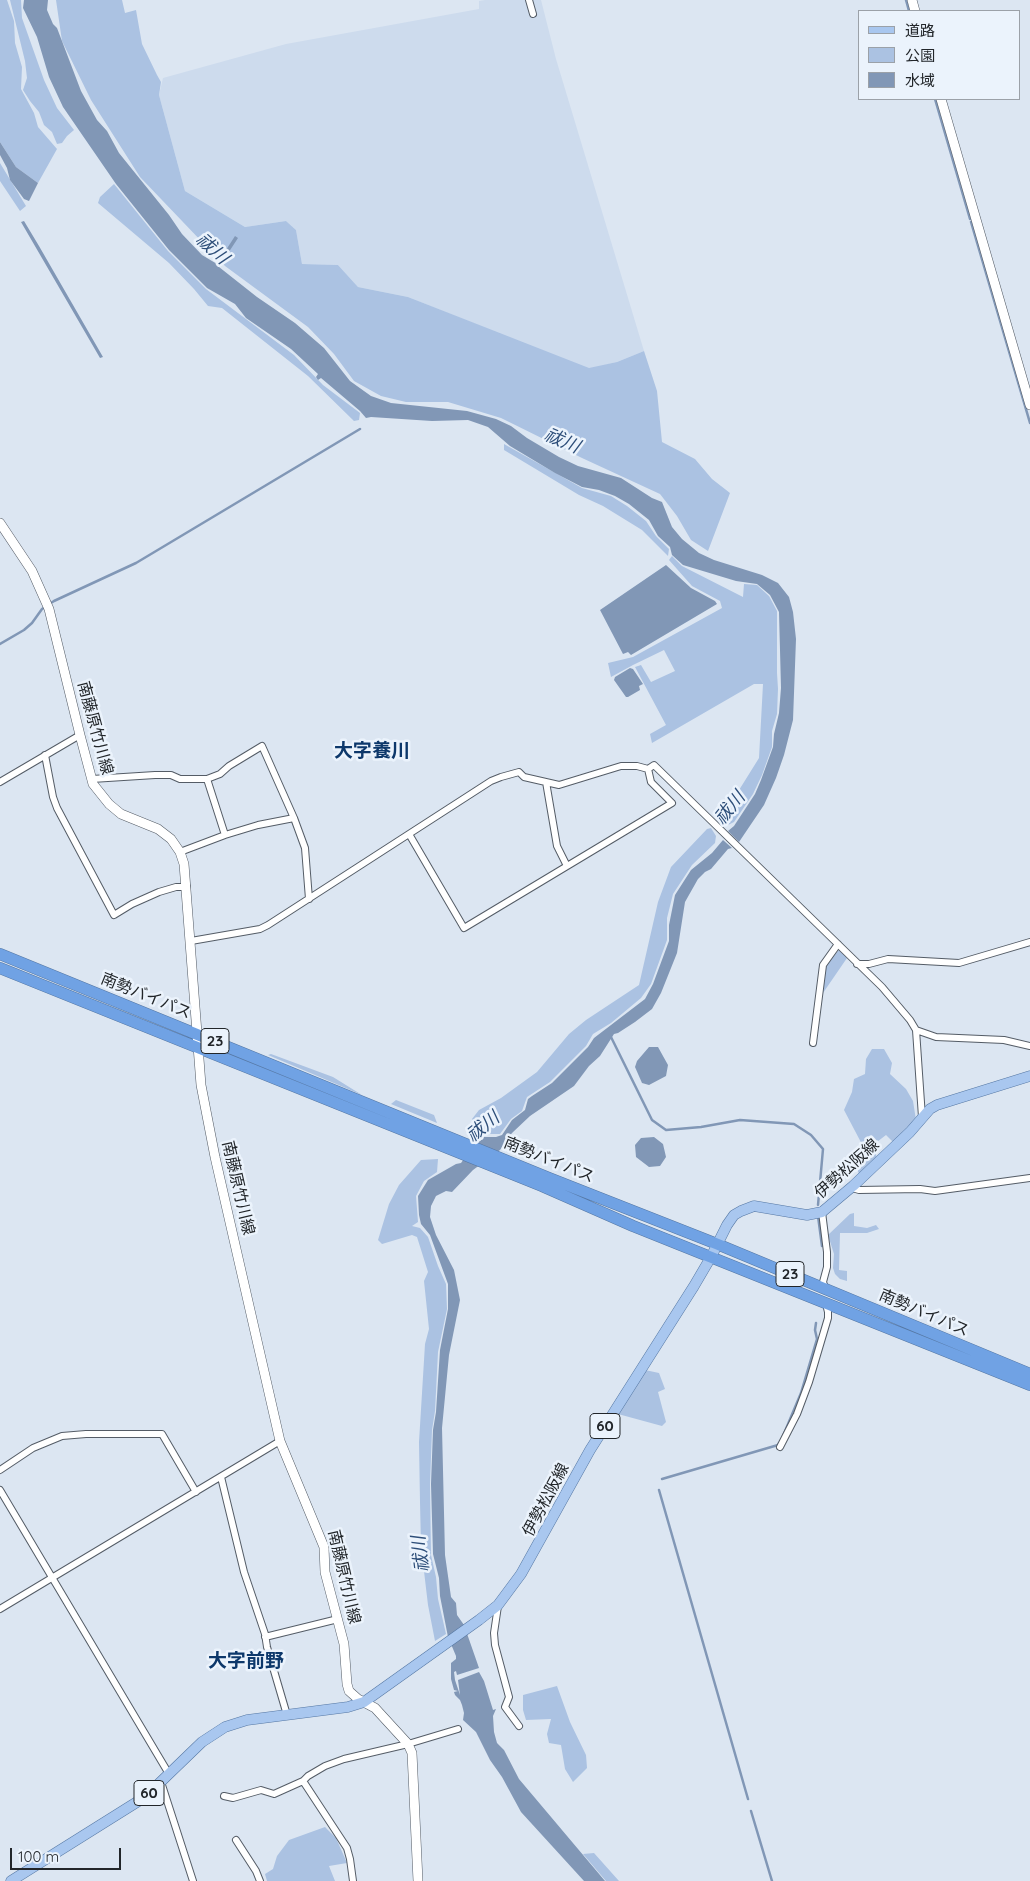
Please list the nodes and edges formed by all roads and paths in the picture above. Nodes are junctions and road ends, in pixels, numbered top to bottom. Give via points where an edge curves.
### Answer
1 (529, 0) edge
2 (533, 14) dead end
3 (941, 100) edge
4 (1030, 404) edge
5 (0, 524) edge
6 (80, 735) junction
7 (45, 755) junction
8 (648, 770) junction
9 (92, 779) junction
10 (207, 779) junction
11 (0, 782) edge
12 (546, 782) junction
13 (294, 818) junction
14 (409, 834) junction
15 (225, 835) junction
16 (180, 852) junction
17 (567, 866) junction
18 (187, 887) junction
19 (309, 899) junction
20 (191, 941) junction
21 (1030, 942) edge
22 (838, 944) junction
23 (0, 954) edge
24 (857, 964) junction
25 (0, 968) edge
26 (916, 1030) junction
27 (197, 1034) junction
28 (813, 1042) dead end
29 (1030, 1046) edge
30 (199, 1049) junction
31 (1030, 1076) edge
32 (922, 1117) junction
33 (426, 1134) junction
34 (1030, 1178) edge
35 (545, 1182) junction
36 (852, 1188) junction
37 (822, 1212) junction
38 (717, 1244) junction
39 (711, 1257) junction
40 (825, 1288) junction
41 (826, 1304) junction
42 (1030, 1374) edge
43 (1030, 1385) edge
44 (280, 1441) junction
45 (780, 1447) dead end
46 (0, 1470) edge
47 (222, 1477) junction
48 (0, 1490) edge
49 (196, 1492) junction
50 (52, 1578) junction
51 (498, 1605) junction
52 (0, 1609) edge
53 (338, 1619) junction
54 (266, 1637) junction
55 (364, 1702) junction
56 (286, 1714) junction
57 (518, 1726) dead end
58 (458, 1729) dead end
59 (408, 1744) junction
60 (169, 1774) junction
61 (303, 1781) junction
62 (161, 1782) junction
63 (224, 1796) dead end
64 (236, 1840) dead end
65 (12, 1881) edge
66 (192, 1881) edge
67 (260, 1881) edge
68 (353, 1881) edge
69 (418, 1881) edge

1 - 2 street
3 - 4 main road
5 - 6 main road, 南藤原竹川線 via 32,571 48,606
6 - 7 street
6 - 9 main road, 南藤原竹川線
7 - 11 street
7 - 18 street via 57,808 114,915 159,892
8 - 12 street via 621,766 559,785
8 - 17 street via 651,782 672,803
8 - 22 street via 654,765
9 - 10 street via 155,775
9 - 16 main road, 南藤原竹川線 via 100,795 121,814 158,829
10 - 13 street via 262,746
10 - 15 street
12 - 14 street via 524,778 519,772 501,777
12 - 17 street via 558,846
13 - 15 street
13 - 19 street via 305,848
14 - 17 street via 464,928
14 - 19 street
15 - 16 street
16 - 18 main road, 南藤原竹川線
18 - 20 main road, 南藤原竹川線
19 - 20 street via 260,929
20 - 27 main road, 南藤原竹川線
21 - 24 street via 959,963 888,958
22 - 24 street
22 - 28 street via 823,965
23 - 27 highway, 南勢バイパス / 23
24 - 26 street via 882,987
25 - 30 highway, 南勢バイパス / 23
26 - 29 street via 936,1037 1004,1040
26 - 32 street
27 - 30 main road, 南藤原竹川線
27 - 33 highway, 南勢バイパス / 23
30 - 33 highway, 南勢バイパス / 23
30 - 44 main road, 南藤原竹川線 via 201,1085 211,1139
31 - 32 main road, 伊勢松阪線 via 937,1105
32 - 36 main road, 伊勢松阪線
33 - 35 highway, 南勢バイパス / 23
34 - 36 street via 935,1191
35 - 38 highway, 南勢バイパス / 23
35 - 39 highway, 南勢バイパス / 23
36 - 37 main road, 伊勢松阪線
37 - 38 main road, 伊勢松阪線 / 60 via 807,1215 747,1208 731,1219
37 - 40 street via 827,1252
38 - 39 main road, 伊勢松阪線 / 60
38 - 40 highway, 南勢バイパス / 23
39 - 41 highway, 南勢バイパス / 23
39 - 51 main road, 伊勢松阪線 / 60 via 590,1450 521,1574
40 - 42 highway, 南勢バイパス / 23
41 - 43 highway, 南勢バイパス / 23
41 - 45 street via 828,1318 809,1382
44 - 47 street
44 - 53 main road, 南藤原竹川線 via 320,1534 326,1554 325,1572
46 - 49 street via 33,1448 62,1436 162,1434
47 - 49 street
47 - 54 street via 244,1572
48 - 50 street
49 - 50 street
50 - 52 street
50 - 60 street
51 - 55 main road, 伊勢松阪線 / 60
51 - 57 street via 494,1633 508,1697 505,1707
53 - 54 street
53 - 55 main road, 南藤原竹川線 via 349,1691
54 - 56 street
55 - 56 main road, 伊勢松阪線 / 60 via 348,1707
55 - 59 main road, 南藤原竹川線 via 375,1708
56 - 60 main road, 伊勢松阪線 / 60 via 225,1727 202,1742
58 - 59 street
59 - 61 street via 344,1759 325,1766
59 - 69 main road via 412,1753
60 - 62 main road, 伊勢松阪線 / 60
61 - 63 street via 274,1794 261,1790 233,1798
61 - 68 street via 347,1848
62 - 65 main road, 伊勢松阪線 / 60 via 129,1808
62 - 66 street
64 - 67 street

